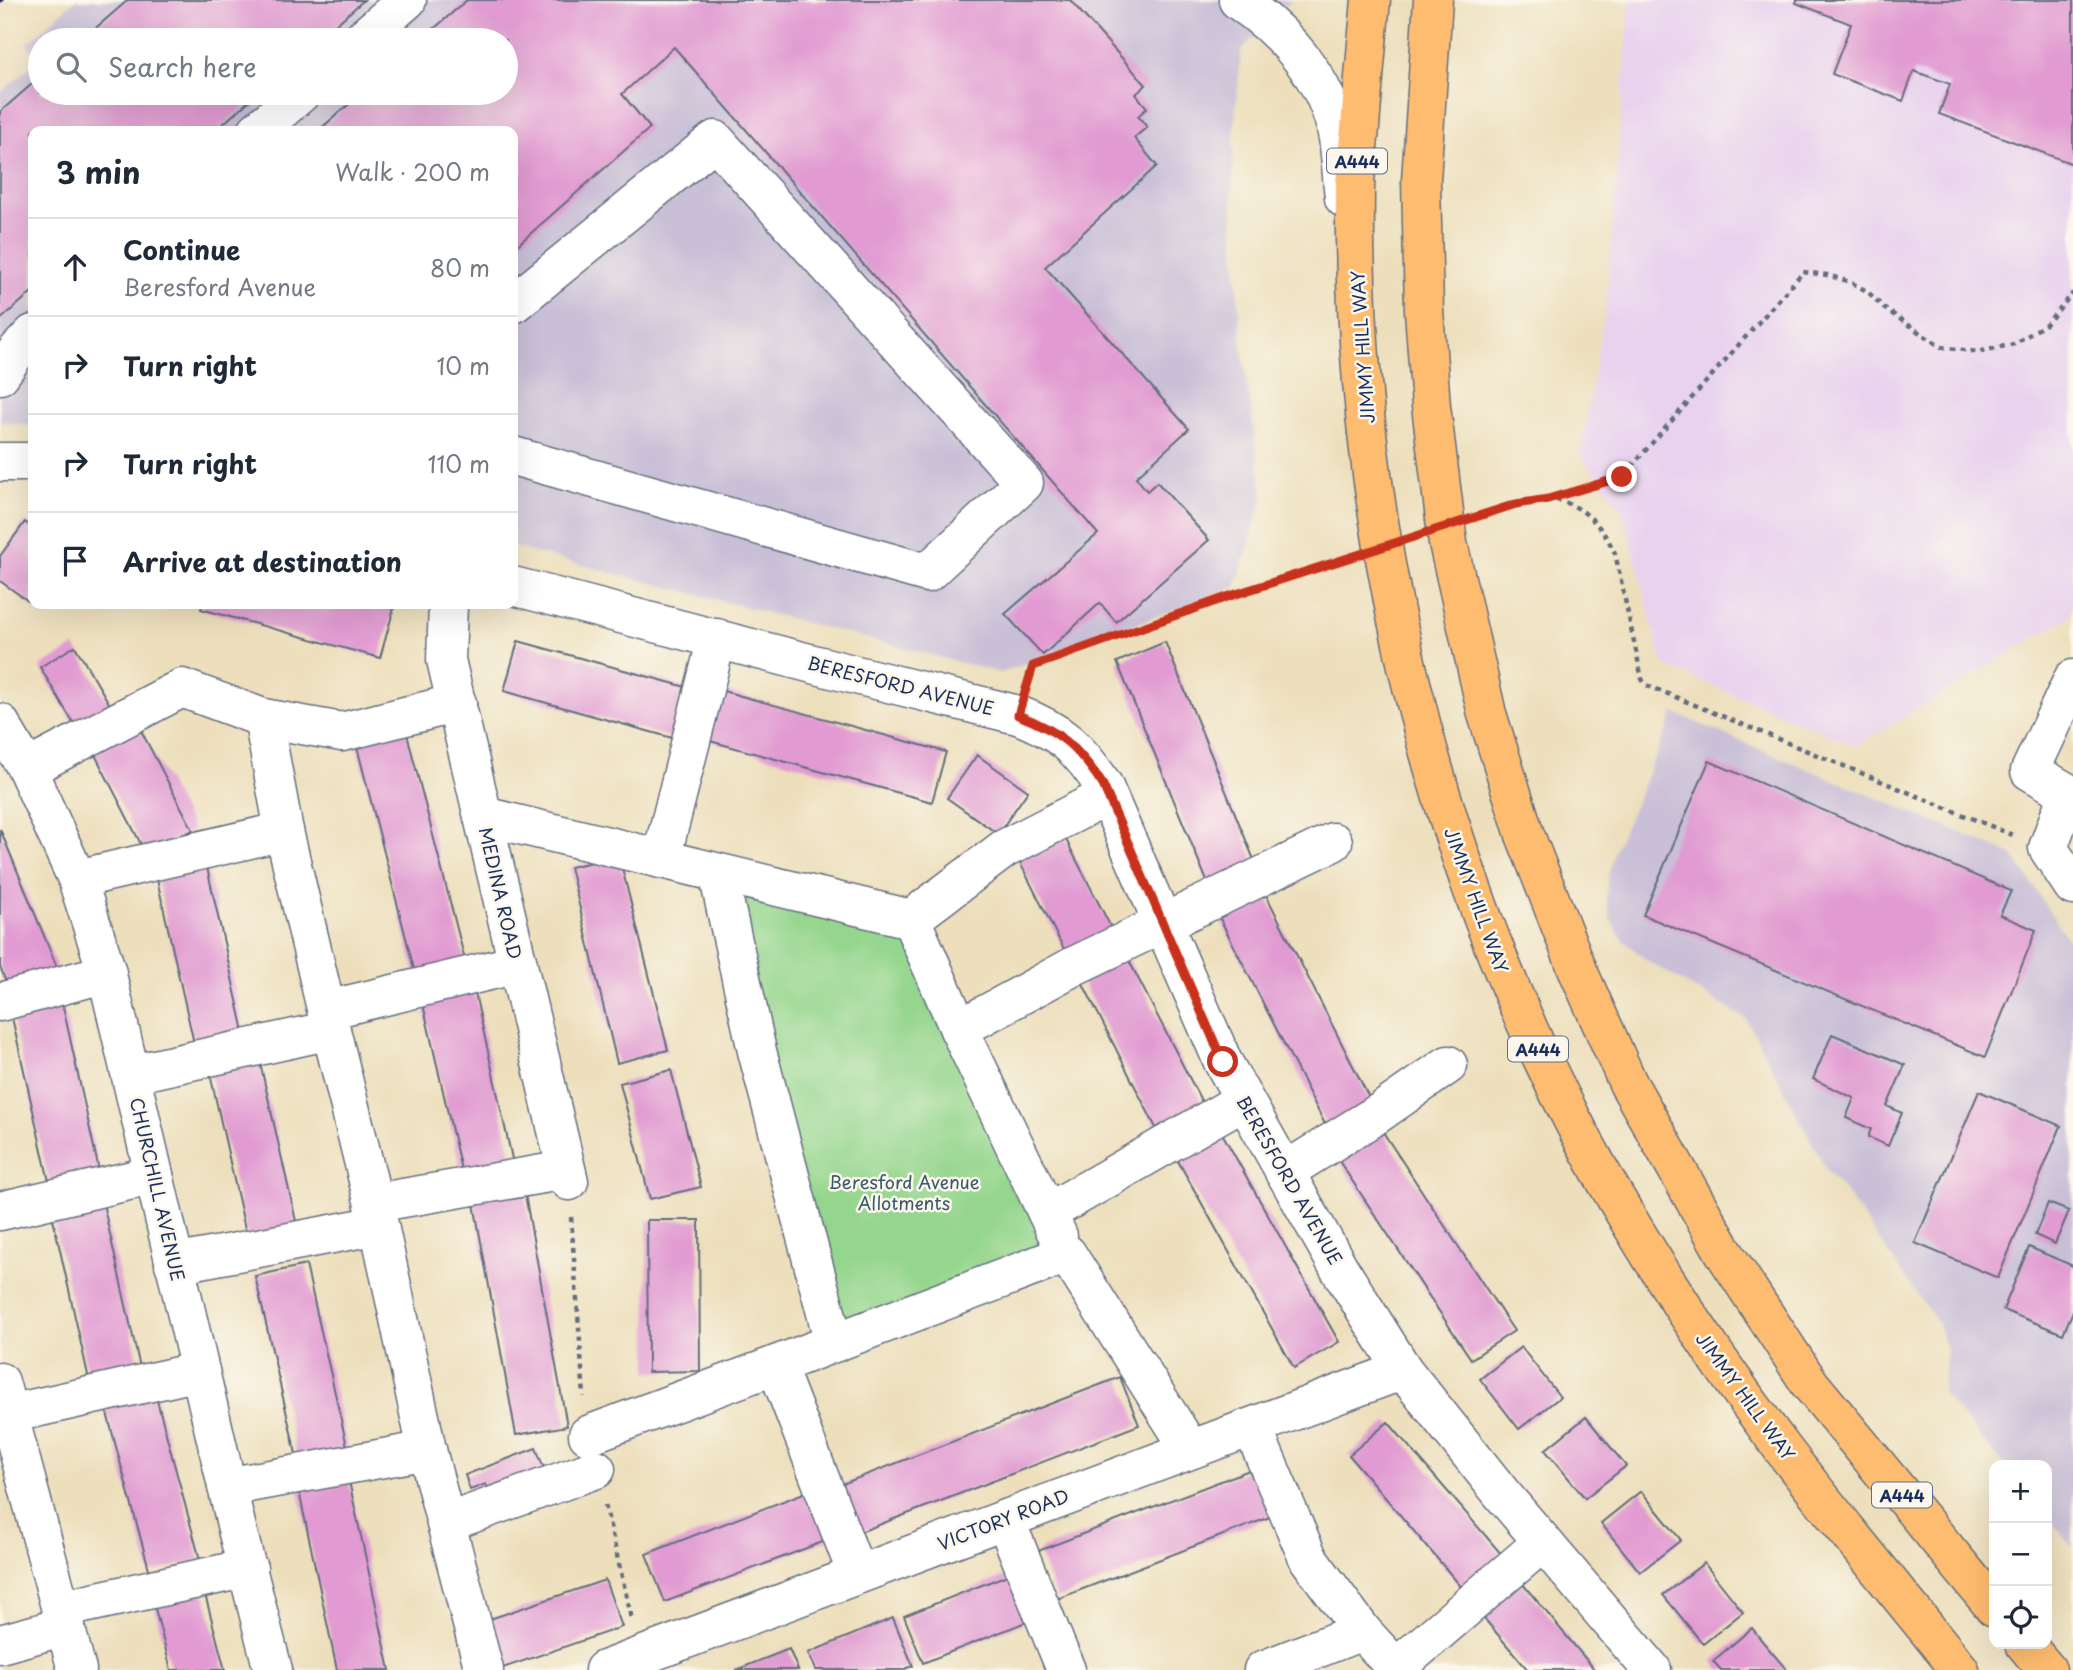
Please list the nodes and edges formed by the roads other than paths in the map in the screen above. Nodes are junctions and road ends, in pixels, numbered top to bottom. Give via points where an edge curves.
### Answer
1 (407, 0) edge
2 (1238, 0) edge
3 (1371, 0) edge
4 (1433, 0) edge
5 (375, 28) edge
6 (287, 105) edge
7 (263, 126) edge
8 (518, 300) edge
9 (1358, 322) junction
10 (28, 339) edge
11 (0, 375) edge
12 (518, 457) edge
13 (0, 462) edge
14 (28, 463) edge
15 (518, 587) edge
16 (448, 609) edge
17 (718, 638) junction
18 (2073, 679) edge
19 (457, 703) junction
20 (263, 718) junction
21 (11, 750) edge
22 (1107, 796) junction
23 (483, 816) junction
24 (284, 831) junction
25 (1333, 842) dead end
26 (661, 859) junction
27 (718, 873) junction
28 (77, 879) junction
29 (2073, 886) edge
30 (911, 919) junction
31 (1163, 925) junction
32 (518, 964) junction
33 (107, 972) junction
34 (0, 1002) edge
35 (329, 1020) junction
36 (959, 1029) junction
37 (1448, 1065) dead end
38 (132, 1074) junction
39 (1244, 1100) junction
40 (1284, 1172) junction
41 (154, 1175) junction
42 (0, 1211) edge
43 (1046, 1213) junction
44 (377, 1214) junction
45 (1067, 1254) junction
46 (174, 1264) junction
47 (834, 1343) junction
48 (776, 1365) junction
49 (1403, 1370) junction
50 (200, 1371) junction
51 (4, 1398) edge
52 (1252, 1427) junction
53 (426, 1450) junction
54 (1191, 1450) junction
55 (228, 1487) junction
56 (1005, 1519) junction
57 (446, 1523) junction
58 (1543, 1542) junction
59 (248, 1568) junction
60 (857, 1574) junction
61 (1989, 1601) edge
62 (63, 1617) junction
63 (1362, 1631) junction
64 (0, 1644) edge
65 (2029, 1649) edge
66 (1397, 1669) edge
67 (78, 1670) edge
68 (273, 1670) edge
69 (484, 1670) edge
70 (604, 1670) edge
71 (1066, 1670) edge
72 (1263, 1670) edge
73 (1652, 1670) edge
74 (1960, 1670) edge
75 (2047, 1670) edge

1 - 5 street
2 - 9 street via 1294,48 1326,100 1338,136
3 - 9 highway, JIMMY HILL WAY / A444 via 1354,189
4 - 61 highway, A444 via 1421,180 1432,406 1448,543 1487,714 1525,835 1578,974 1628,1083 1725,1254 1810,1384
6 - 7 street
8 - 12 street via 715,141 1024,483 928,573
9 - 74 highway, JIMMY HILL WAY / A444 via 1375,492 1413,690 1442,804 1512,996 1626,1217 1697,1328 1782,1448
10 - 11 street
13 - 14 street
15 - 17 street, BERESFORD AVENUE
16 - 19 street, MEDINA ROAD via 446,660
17 - 22 street, BERESFORD AVENUE via 1044,724 1090,764
17 - 26 street
18 - 29 street via 2030,771 2068,793 2049,848
19 - 20 street via 342,732
19 - 23 street, MEDINA ROAD
20 - 21 street via 182,688
20 - 24 street
21 - 28 street, CHURCHILL AVENUE
22 - 30 street via 1004,849
22 - 31 street, BERESFORD AVENUE
23 - 26 street
23 - 32 street, MEDINA ROAD
24 - 28 street
24 - 35 street
25 - 31 street
26 - 27 street
27 - 30 street
27 - 47 street via 757,1051
28 - 33 street, CHURCHILL AVENUE
30 - 36 street
31 - 36 street via 1074,966
31 - 39 street, BERESFORD AVENUE
32 - 35 street
32 - 44 street, MEDINA ROAD via 568,1175
33 - 34 street
33 - 38 street, CHURCHILL AVENUE
35 - 38 street
35 - 44 street
36 - 43 street
37 - 40 street
38 - 41 street, CHURCHILL AVENUE
39 - 40 street, BERESFORD AVENUE
39 - 43 street
40 - 49 street, BERESFORD AVENUE
41 - 42 street
41 - 46 street, CHURCHILL AVENUE
43 - 45 street
44 - 46 street
44 - 53 street
45 - 47 street
45 - 54 street
46 - 50 street, CHURCHILL AVENUE
47 - 48 street
48 - 57 street
48 - 60 street
49 - 52 street, VICTORY ROAD
49 - 58 street, BERESFORD AVENUE
50 - 51 street
50 - 55 street, CHURCHILL AVENUE
51 - 62 street
52 - 54 street, VICTORY ROAD
52 - 63 street via 1308,1558
53 - 55 street
53 - 57 street
54 - 56 street, VICTORY ROAD
55 - 59 street, CHURCHILL AVENUE
56 - 60 street, VICTORY ROAD
56 - 71 street
57 - 69 street
58 - 66 street
58 - 73 street, BERESFORD AVENUE
59 - 62 street
59 - 68 street, CHURCHILL AVENUE
60 - 70 street, VICTORY ROAD
62 - 64 street
62 - 67 street
63 - 66 street
63 - 72 street
65 - 75 highway

